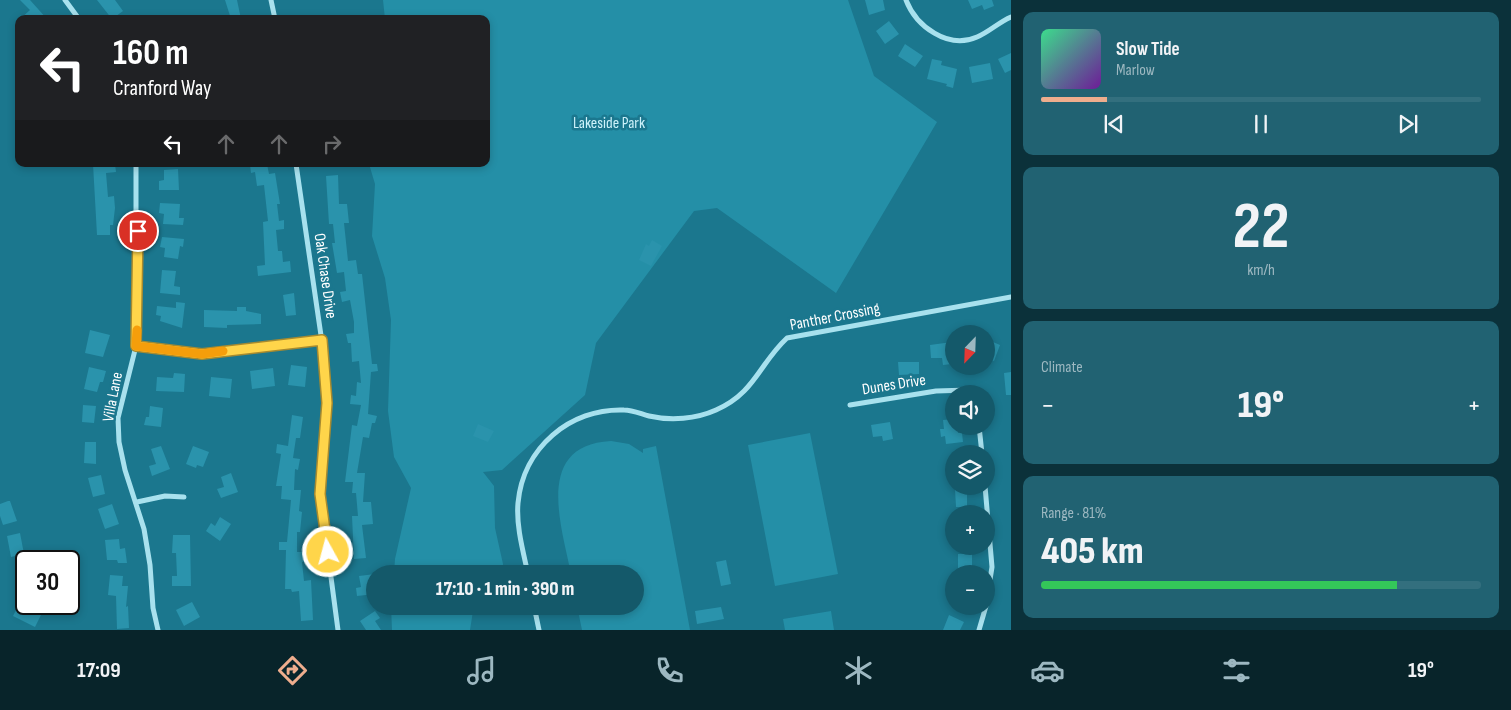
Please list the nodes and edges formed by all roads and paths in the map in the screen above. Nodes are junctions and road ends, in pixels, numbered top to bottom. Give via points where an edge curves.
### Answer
1 (65, 0) edge
2 (271, 0) edge
3 (906, 0) edge
4 (76, 15) edge
5 (274, 15) edge
6 (1011, 17) edge
7 (136, 167) edge
8 (296, 167) edge
9 (1011, 297) edge
10 (322, 340) junction
11 (136, 346) junction
12 (945, 391) edge
13 (850, 405) dead end
14 (986, 495) edge
15 (184, 497) dead end
16 (137, 502) junction
17 (526, 565) edge
18 (992, 565) edge
19 (536, 615) edge
20 (983, 615) edge
21 (158, 630) edge
22 (338, 630) edge
23 (538, 630) edge
24 (979, 630) edge

1 - 4 street
2 - 5 street
3 - 6 street via 920,23 937,35 956,41 976,38
7 - 11 street, Villa Lane
8 - 10 street, Oak Chase Drive
9 - 17 street, Panther Crossing via 786,338 744,393 731,403 699,416 661,418 614,410 588,414 566,425 552,434 538,450 520,486 518,522
10 - 11 street via 202,354
10 - 22 street, Oak Chase Drive via 327,403 320,494
11 - 16 street, Villa Lane via 118,418 125,470
12 - 13 street, Dunes Drive
14 - 18 street
15 - 16 street via 165,496
16 - 21 street, Villa Lane via 150,565
19 - 23 street
20 - 24 street

